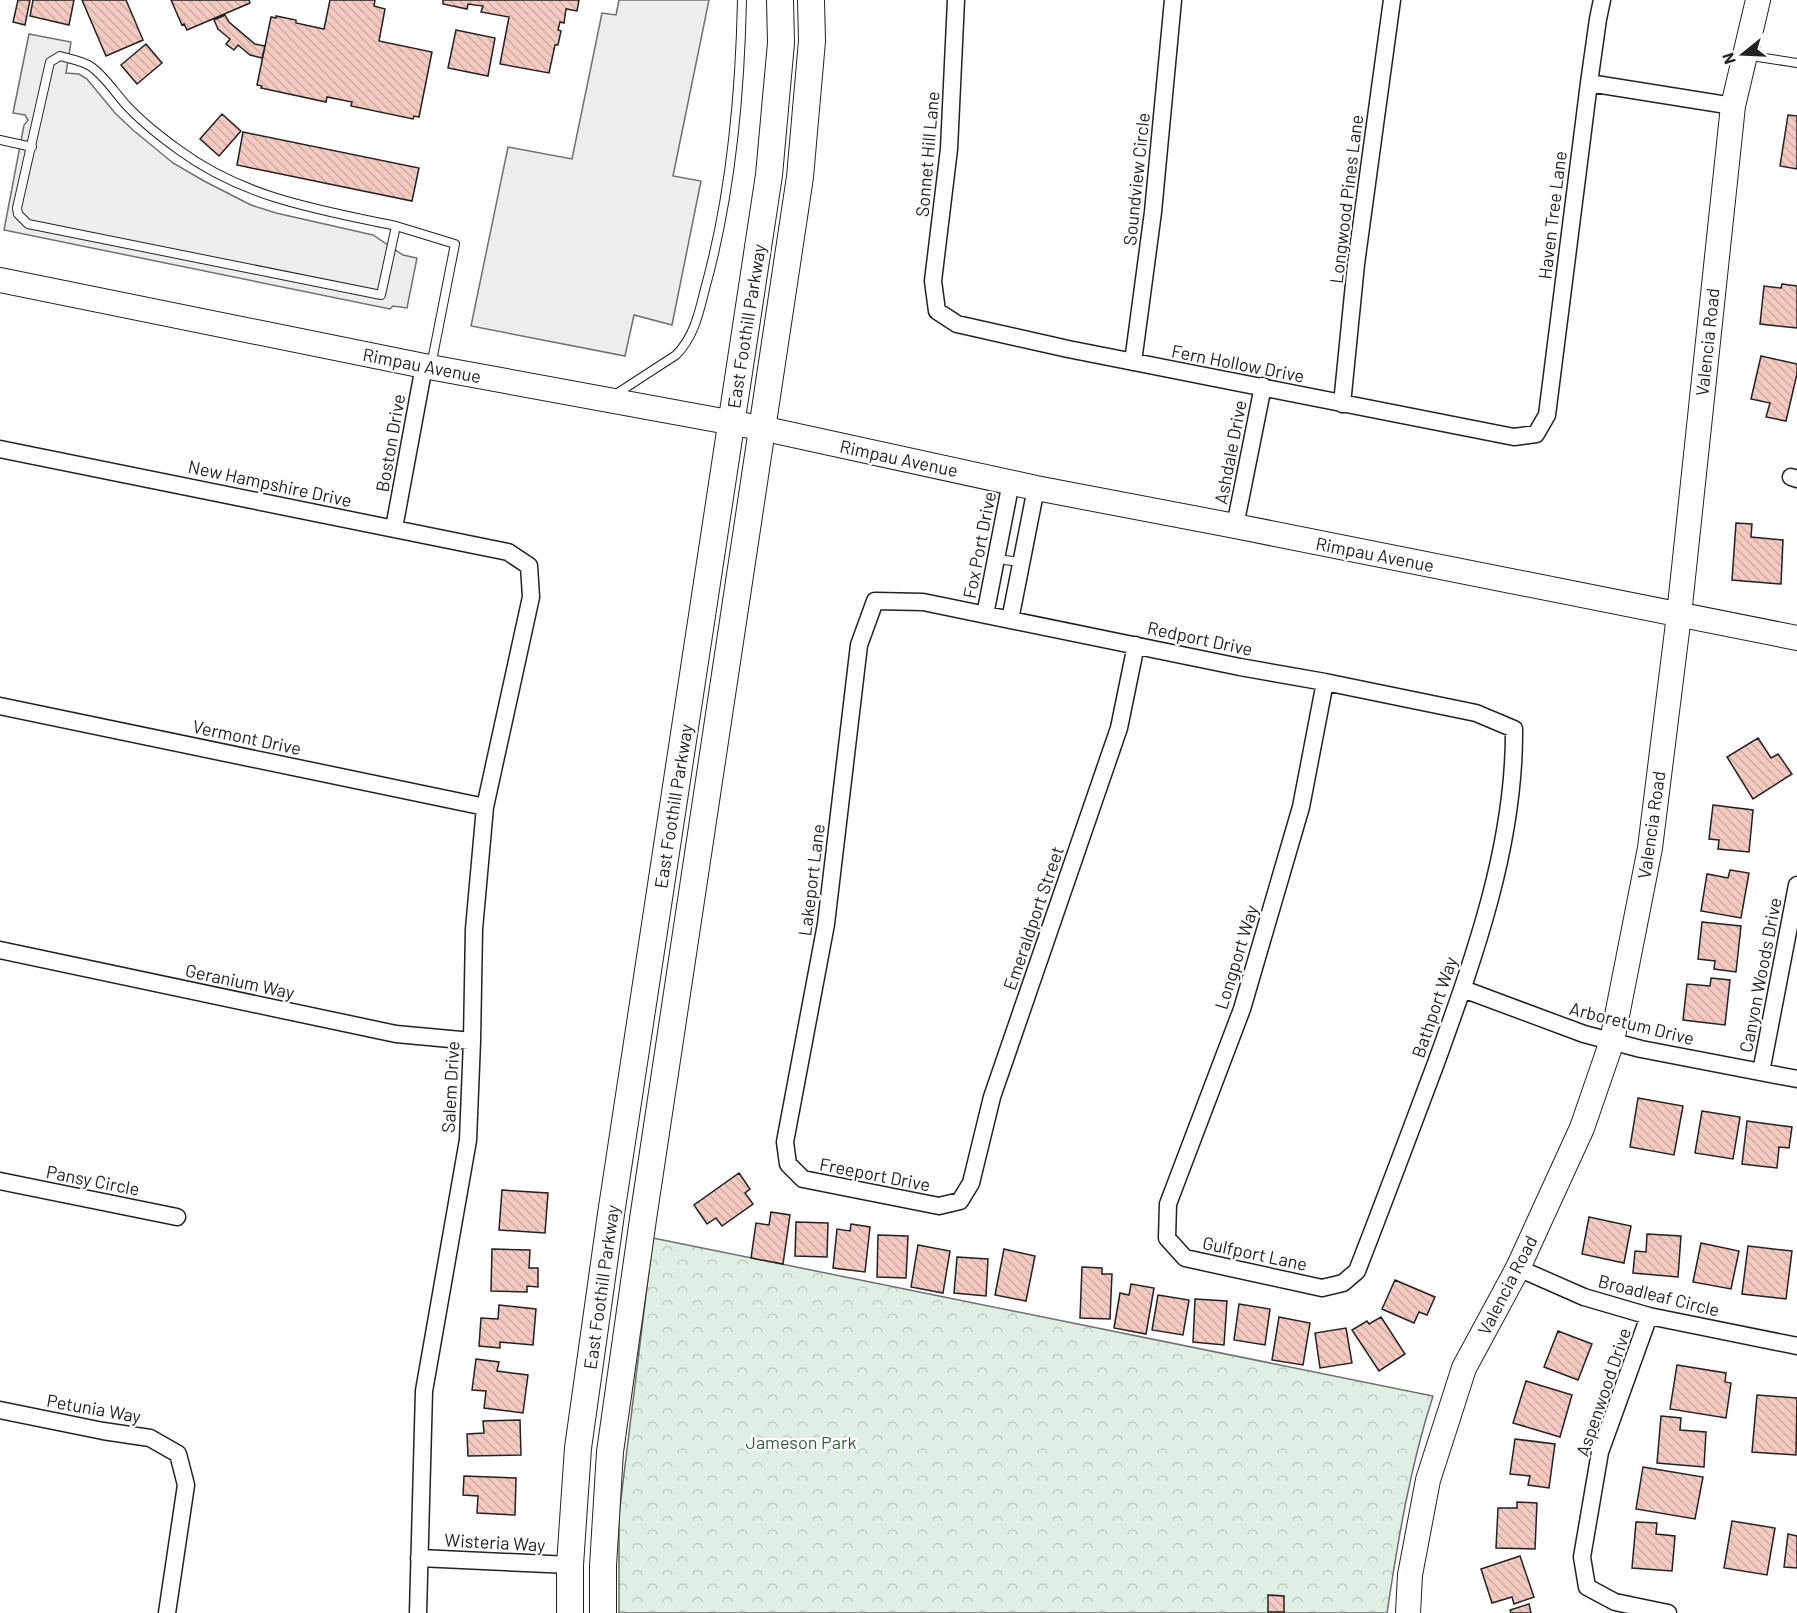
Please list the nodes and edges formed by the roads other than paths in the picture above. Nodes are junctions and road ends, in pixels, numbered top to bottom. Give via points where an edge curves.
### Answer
1 (742, 0) edge
2 (780, 0) edge
3 (811, 0) edge
4 (956, 0) edge
5 (1173, 0) edge
6 (1392, 0) edge
7 (1602, 0) edge
8 (1758, 0) edge
9 (1745, 55) junction
10 (1797, 63) edge
11 (1589, 83) junction
12 (1733, 106) junction
13 (0, 140) edge
14 (32, 147) junction
15 (396, 226) junction
16 (0, 280) edge
17 (937, 311) joint
18 (1133, 362) junction
19 (427, 366) junction
20 (1263, 386) junction
21 (607, 399) junction
22 (1342, 404) junction
23 (731, 422) junction
24 (761, 428) junction
25 (1536, 434) joint
26 (0, 449) edge
27 (1011, 482) junction
28 (1036, 488) junction
29 (1235, 526) junction
30 (394, 528) junction
31 (996, 559) junction
32 (1021, 562) junction
33 (529, 566) joint
34 (875, 602) joint
35 (985, 615) junction
36 (1679, 615) junction
37 (1010, 620) junction
38 (1797, 638) edge
39 (1136, 645) junction
40 (1325, 682) junction
41 (0, 706) edge
42 (1514, 729) joint
43 (485, 807) junction
44 (1797, 885) edge
45 (0, 950) edge
46 (1463, 989) junction
47 (472, 1041) junction
48 (1612, 1041) junction
49 (1761, 1072) junction
50 (1797, 1080) edge
51 (788, 1164) joint
52 (0, 1181) edge
53 (960, 1201) joint
54 (177, 1217) dead end
55 (1167, 1238) joint
56 (1518, 1268) junction
57 (1343, 1283) joint
58 (1649, 1316) junction
59 (1797, 1346) edge
60 (0, 1410) edge
61 (419, 1558) junction
62 (570, 1565) junction
63 (167, 1613) edge
64 (418, 1613) edge
65 (570, 1613) edge
66 (603, 1613) edge
67 (1408, 1613) edge
68 (1668, 1613) edge

1 - 21 lane via 729,167 716,244 697,319 684,348
2 - 23 main road, East Foothill Parkway via 781,43 769,175
3 - 24 main road, East Foothill Parkway via 812,41 800,177
4 - 17 street, Sonnet Hill Lane via 949,149 933,281
5 - 18 street, Soundview Circle via 1153,212
6 - 22 street, Longwood Pines Lane via 1356,264
7 - 11 street, Haven Tree Lane
8 - 9 main road, Valencia Road
9 - 10 lane
9 - 12 main road, Valencia Road
11 - 12 street
11 - 25 street, Haven Tree Lane via 1547,415
12 - 36 main road, Valencia Road
13 - 14 lane
14 - 15 lane via 48,67 60,56 94,69 160,135 194,161 233,182 298,206
14 - 15 lane via 17,208 28,224 381,295
15 - 19 lane via 455,244
16 - 19 main road, Rimpau Avenue
17 - 18 street, Fern Hollow Drive via 957,324
18 - 20 street, Fern Hollow Drive
19 - 21 main road, Rimpau Avenue
19 - 30 street, Boston Drive
20 - 22 street, Fern Hollow Drive
20 - 29 street, Ashdale Drive
21 - 23 main road, Rimpau Avenue
22 - 25 street, Fern Hollow Drive via 1514,437
23 - 24 main road, Rimpau Avenue
23 - 62 main road, East Foothill Parkway via 596,1319 578,1448
24 - 27 main road, Rimpau Avenue
24 - 66 main road, East Foothill Parkway via 610,1452
26 - 30 street, New Hampshire Drive
27 - 28 main road, Rimpau Avenue
27 - 31 street, Fox Port Drive
28 - 29 main road, Rimpau Avenue
28 - 32 street
29 - 36 main road, Rimpau Avenue
30 - 33 street, New Hampshire Drive via 508,552
31 - 32 lane
31 - 35 street, Fox Port Drive
32 - 37 street
33 - 43 street, Salem Drive via 531,597
34 - 35 street, Redport Drive via 922,602
34 - 51 street, Lakeport Lane via 859,645 826,924 785,1142
35 - 37 street, Redport Drive
36 - 38 main road, Rimpau Avenue
36 - 48 main road, Valencia Road via 1650,848
37 - 39 street, Redport Drive
39 - 40 street, Redport Drive
39 - 53 street, Emeraldport Street via 1119,728 992,1097 971,1183
40 - 42 street, Redport Drive via 1476,713
40 - 55 street, Longport Way via 1298,819 1242,1009 1168,1204
41 - 43 street, Vermont Drive
42 - 46 street, Bathport Way via 1514,766 1495,884
43 - 47 street, Salem Drive via 474,929
44 - 49 street, Canyon Woods Drive
45 - 47 street, Geranium Way via 396,1034
46 - 48 street, Arboretum Drive
46 - 57 street, Bathport Way via 1357,1271
47 - 61 street, Salem Drive via 468,1140 424,1391
48 - 49 street, Arboretum Drive
48 - 56 main road, Valencia Road via 1582,1128
49 - 50 street, Arboretum Drive
51 - 53 street, Freeport Drive via 803,1179 939,1206
52 - 54 street, Pansy Circle
55 - 57 street, Gulfport Lane via 1185,1258 1322,1288
56 - 58 street, Broadleaf Circle via 1584,1297
56 - 67 main road, Valencia Road via 1464,1368 1428,1480 1410,1575
58 - 59 street, Broadleaf Circle
58 - 68 street, Aspenwood Drive via 1600,1452 1582,1557 1587,1587 1615,1602
60 - 63 street, Petunia Way via 150,1438 178,1454 186,1485
61 - 62 street, Wisteria Way
61 - 64 street, Salem Drive
62 - 65 main road, East Foothill Parkway

